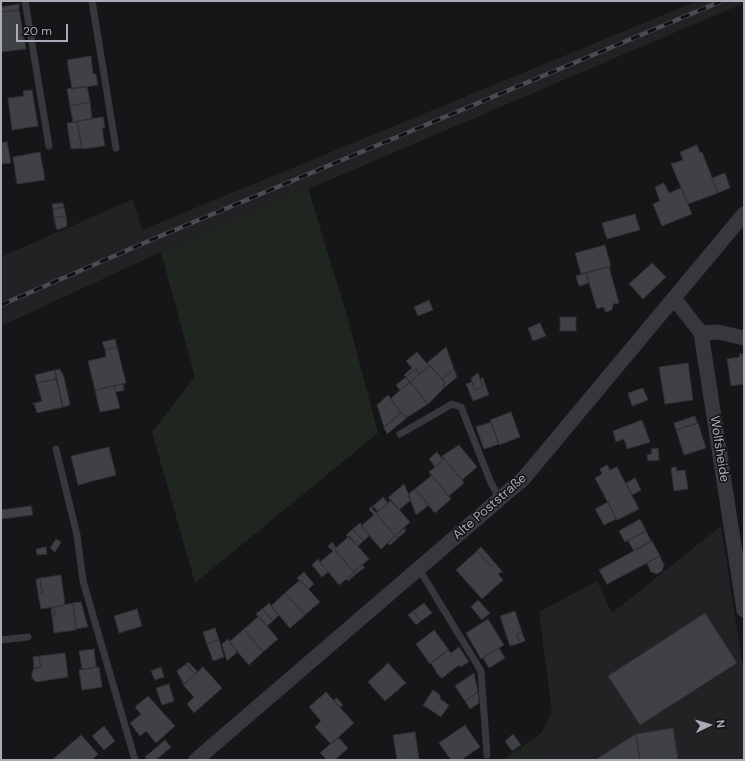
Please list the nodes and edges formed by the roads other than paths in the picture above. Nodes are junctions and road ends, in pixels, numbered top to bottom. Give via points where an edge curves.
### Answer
1 (25, 1) edge
2 (92, 1) edge
3 (49, 146) dead end
4 (116, 148) dead end
5 (744, 214) edge
6 (674, 298) junction
7 (701, 333) junction
8 (744, 338) edge
9 (400, 434) dead end
10 (56, 449) dead end
11 (500, 500) junction
12 (419, 569) junction
13 (744, 610) edge
14 (28, 636) dead end
15 (1, 640) edge
16 (487, 755) dead end
17 (135, 760) edge
18 (196, 760) edge

1 - 3 lane
2 - 4 lane
5 - 6 street, Alte Poststraße
6 - 7 street, Wolfsheide
6 - 11 street, Alte Poststraße via 524,478
7 - 8 street via 718,332
7 - 13 street, Wolfsheide
9 - 11 lane via 452,404 461,407
10 - 17 lane via 77,535 83,581
11 - 12 street, Alte Poststraße
12 - 16 lane via 481,671
12 - 18 street, Alte Poststraße
14 - 15 lane

